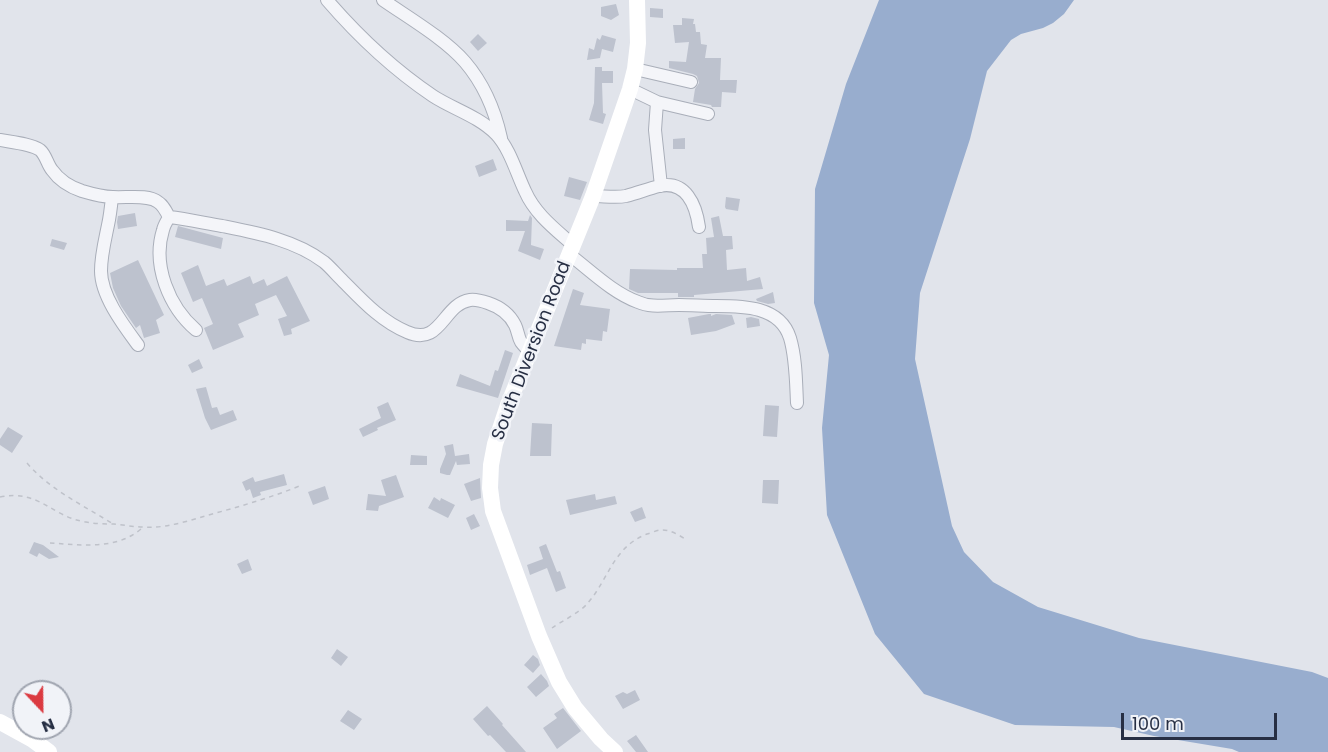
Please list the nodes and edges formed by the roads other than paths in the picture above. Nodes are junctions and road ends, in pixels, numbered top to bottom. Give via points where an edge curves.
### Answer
1 (327, 0) edge
2 (383, 0) edge
3 (637, 0) edge
4 (635, 69) junction
5 (691, 82) dead end
6 (630, 89) junction
7 (657, 102) junction
8 (708, 114) dead end
9 (0, 140) edge
10 (501, 140) junction
11 (661, 186) junction
12 (593, 196) junction
13 (112, 197) junction
14 (169, 217) junction
15 (699, 227) dead end
16 (572, 250) junction
17 (196, 330) dead end
18 (138, 345) dead end
19 (530, 352) junction
20 (797, 403) dead end
21 (0, 722) edge
22 (49, 752) edge
23 (615, 752) edge

1 - 10 street via 390,63
2 - 10 street via 465,62 487,97
3 - 4 main road, South Diversion Road
4 - 5 street
4 - 6 main road, South Diversion Road
6 - 7 street
6 - 12 main road, South Diversion Road
7 - 8 street
7 - 11 street via 655,130
9 - 13 street via 40,150 52,171 75,189
10 - 16 street via 532,204
11 - 12 street via 624,196
11 - 15 street via 684,191 694,205
12 - 16 main road, South Diversion Road
13 - 14 street via 150,197 164,207
13 - 18 street via 102,252 102,277 114,308
14 - 17 street via 160,243 162,274 174,302
14 - 19 street via 291,243 324,262 387,322 414,335 432,332 464,302 480,300 491,304 511,318
16 - 19 main road, South Diversion Road
16 - 20 street via 605,282 638,303 745,306 773,316 790,338
19 - 23 main road, South Diversion Road via 495,444 490,488 493,511 559,682
21 - 22 main road

